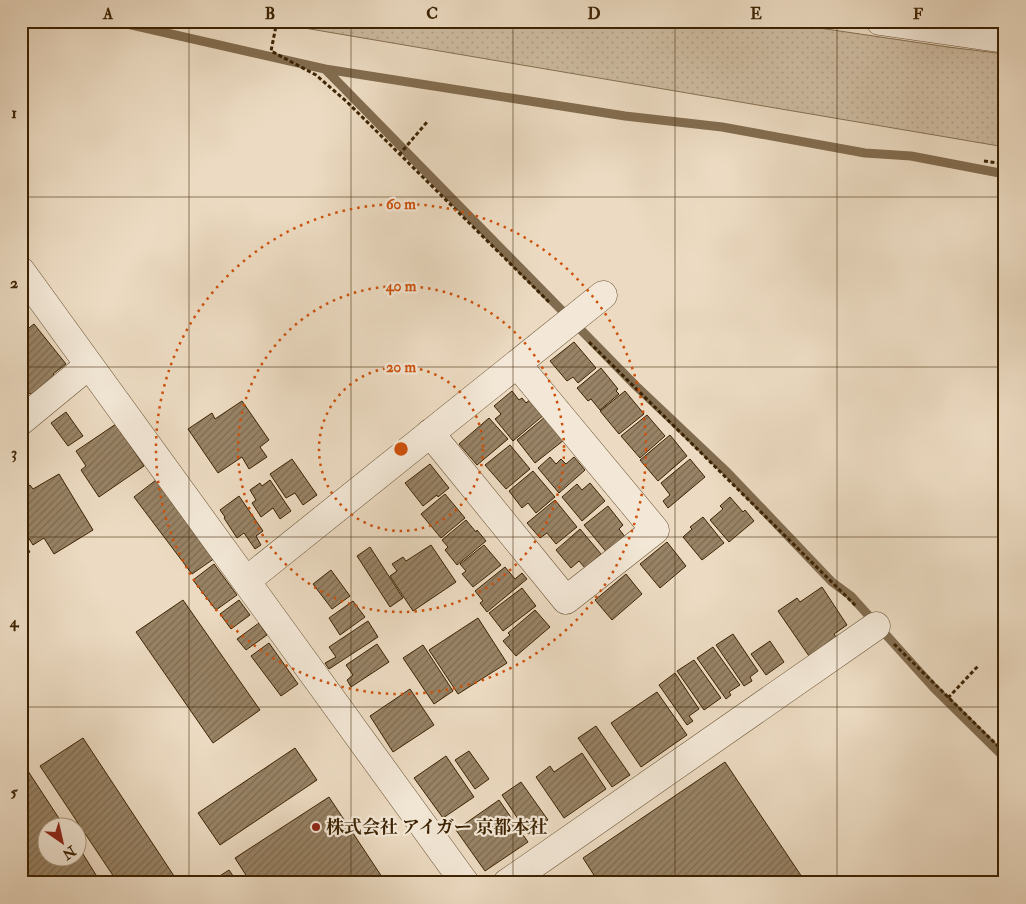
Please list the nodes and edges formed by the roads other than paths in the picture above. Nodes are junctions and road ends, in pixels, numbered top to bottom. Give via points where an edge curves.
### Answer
1 (880, 21) edge
2 (1005, 39) edge
3 (21, 271) edge
4 (603, 295) dead end
5 (517, 364) junction
6 (90, 365) junction
7 (21, 421) edge
8 (430, 433) junction
9 (246, 581) junction
10 (876, 626) road end
11 (465, 883) edge
12 (507, 883) edge

1 - 2 street
3 - 6 street
4 - 5 street
5 - 8 street
5 - 8 street via 655,530 566,600
6 - 7 street
6 - 9 street
8 - 9 street
9 - 11 street
10 - 12 street

